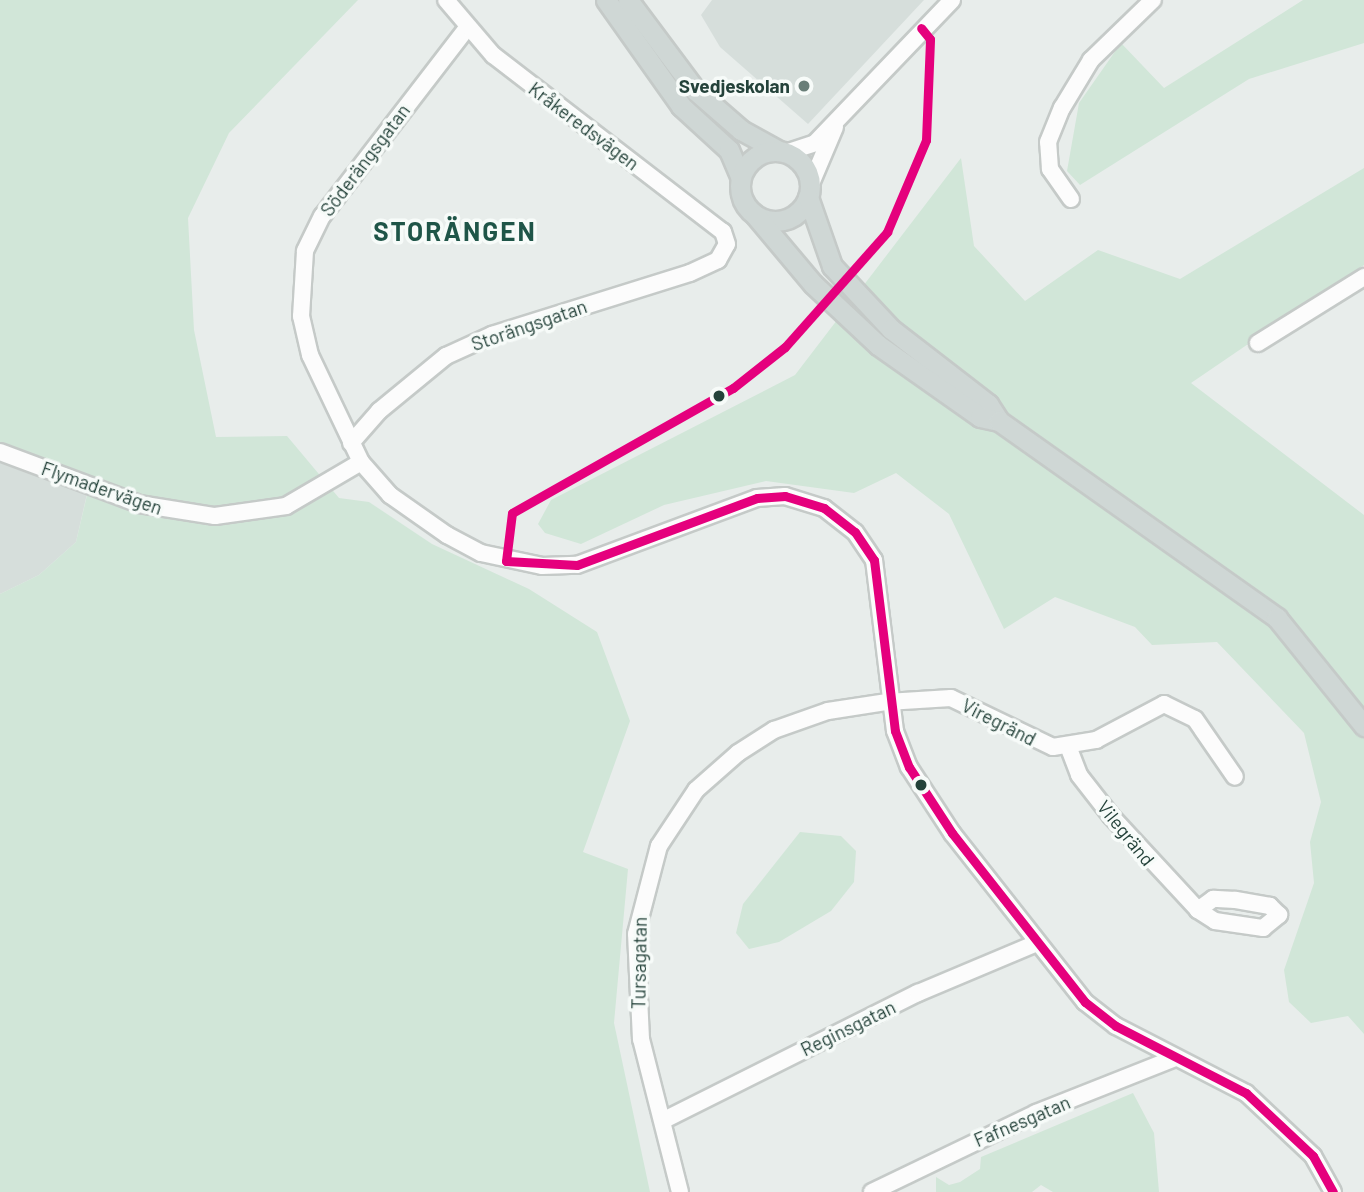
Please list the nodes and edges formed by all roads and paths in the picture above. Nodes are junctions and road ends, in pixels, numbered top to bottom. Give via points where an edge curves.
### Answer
1 (446, 0) edge
2 (606, 0) edge
3 (628, 0) edge
4 (952, 0) edge
5 (1153, 0) edge
6 (467, 28) junction
7 (838, 121) junction
8 (782, 152) junction
9 (741, 178) junction
10 (809, 192) junction
11 (1071, 199) dead end
12 (755, 215) junction
13 (727, 244) joint
14 (1364, 277) edge
15 (1258, 343) dead end
16 (999, 421) junction
17 (351, 443) junction
18 (0, 452) edge
19 (361, 462) junction
20 (887, 702) junction
21 (1364, 726) edge
22 (1068, 746) junction
23 (1235, 777) dead end
24 (1198, 910) dead end
25 (1037, 943) junction
26 (1175, 1058) junction
27 (664, 1120) junction
28 (680, 1192) edge
29 (872, 1192) edge
30 (1333, 1192) edge

1 - 6 street, Kråkeredsvägen
2 - 9 main road via 681,106 729,150
3 - 8 main road via 695,90 741,130
4 - 7 street
5 - 11 street via 1091,60 1062,108 1048,142 1050,169
6 - 13 street, Kråkeredsvägen via 723,232
6 - 17 street, Söderängsgatan via 329,206 305,251 301,316 310,355
7 - 8 street via 815,142
7 - 10 street
8 - 9 main road via 755,157
8 - 10 main road via 803,165
9 - 12 main road via 742,199
10 - 12 main road via 786,219
10 - 16 main road via 832,266 891,329 988,404
12 - 16 main road via 813,284 878,345 980,417
13 - 17 street, Storängsgatan via 718,260 691,273 492,335 446,356 379,411
14 - 15 street
16 - 21 main road via 1277,618
17 - 19 street, Söderängsgatan
18 - 19 street, Flymadervägen via 139,504 215,516 286,506
19 - 20 street, Söderängsgatan via 390,495 447,535 481,552 542,566 577,565 757,498 785,496 824,508 866,545 881,581
20 - 22 street, Viregränd via 951,698 1036,742
20 - 25 street, Söderängsgatan via 909,767 933,806
20 - 27 street, Tursagatan via 828,711 747,747 696,790 659,846 641,905 636,972 641,1039
22 - 23 street via 1096,740 1164,704 1195,719
22 - 24 street, Vilegränd via 1079,775 1111,816
25 - 26 street, Söderängsgatan via 1085,1002
25 - 27 street, Reginsgatan via 918,993
26 - 29 street, Fafnesgatan via 1036,1113
26 - 30 street, Söderängsgatan via 1246,1093 1282,1123 1313,1156
27 - 28 street, Tursagatan

